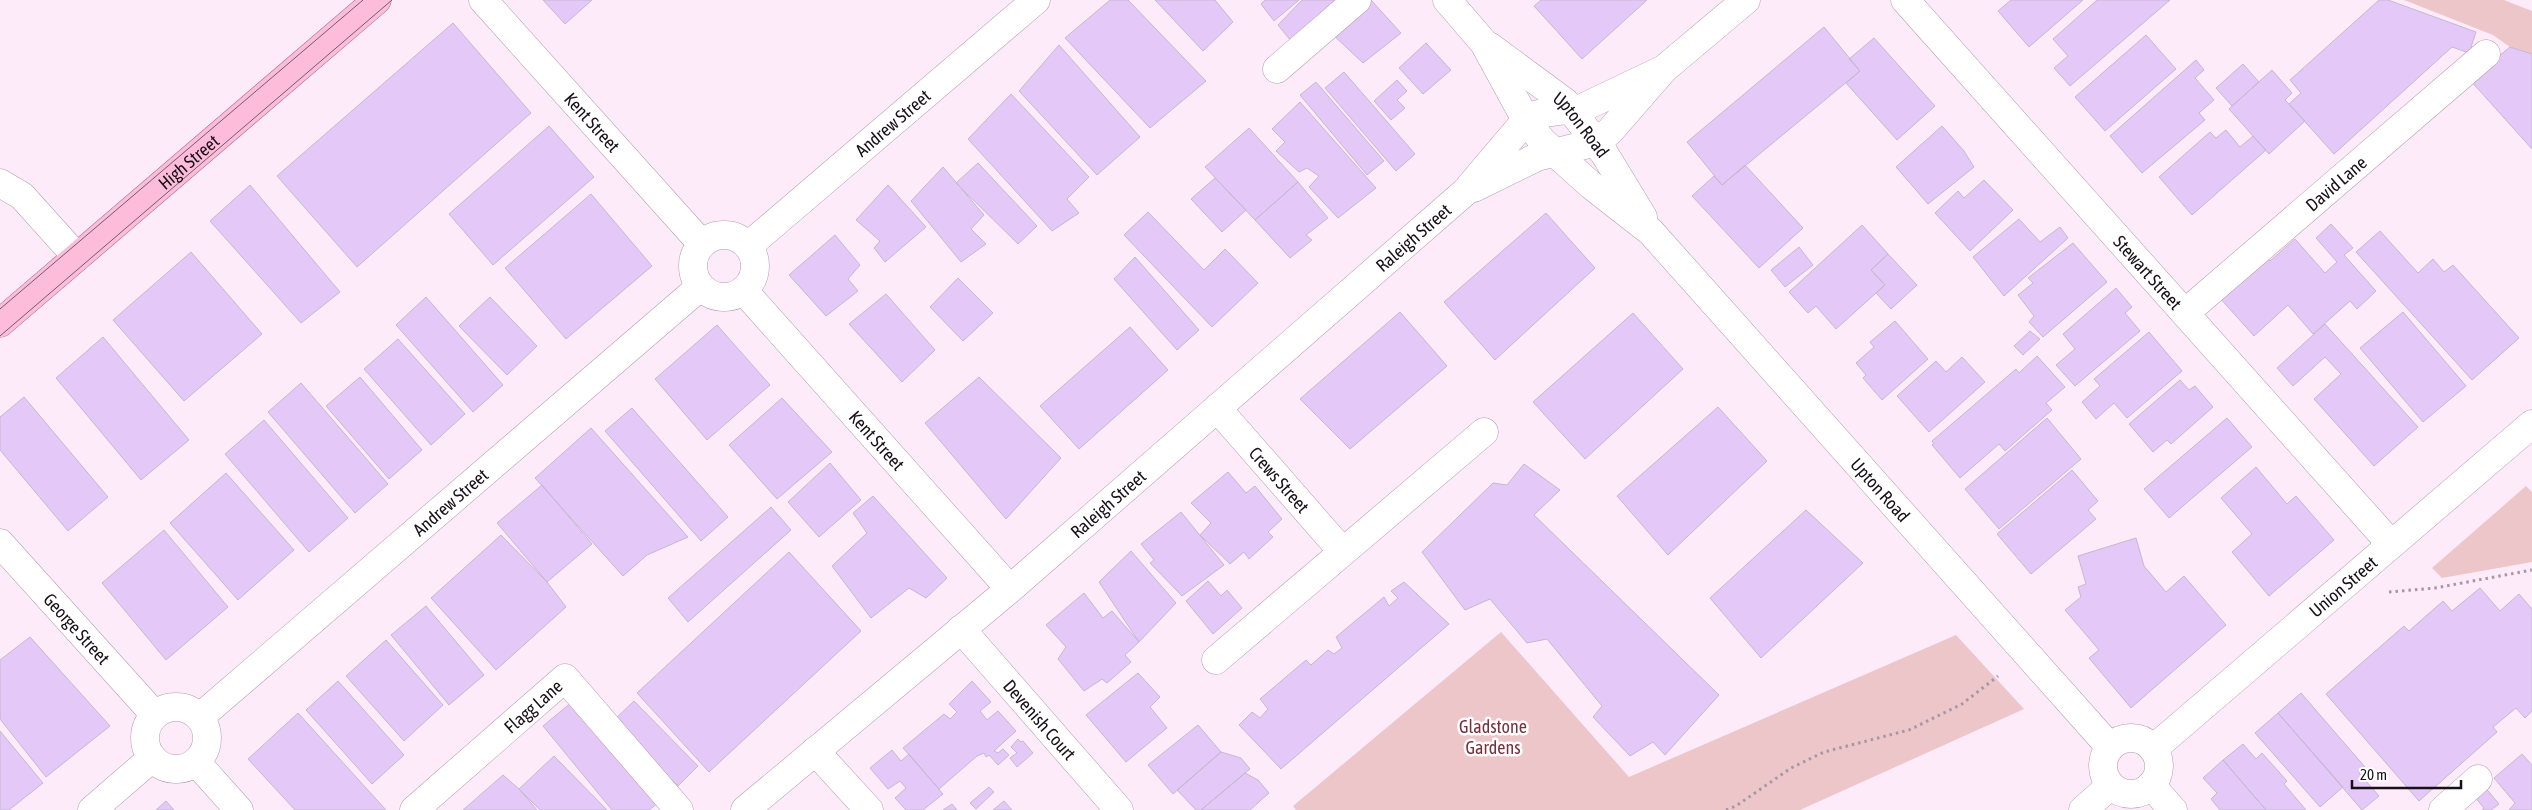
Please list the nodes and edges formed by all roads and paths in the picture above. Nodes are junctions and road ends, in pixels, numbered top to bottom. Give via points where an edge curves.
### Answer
1 (377, 0) edge
2 (483, 0) edge
3 (1036, 0) edge
4 (1357, 0) edge
5 (1447, 0) edge
6 (1904, 0) edge
7 (1739, 2) edge
8 (1484, 43) junction
9 (2486, 54) dead end
10 (1277, 69) dead end
11 (1664, 69) junction
12 (1572, 110) junction
13 (1526, 120) junction
14 (1597, 142) junction
15 (1554, 153) junction
16 (0, 183) edge
17 (1465, 192) junction
18 (1651, 232) junction
19 (702, 244) junction
20 (748, 246) junction
21 (77, 256) junction
22 (700, 287) junction
23 (744, 291) junction
24 (2185, 313) junction
25 (0, 323) edge
26 (1217, 408) junction
27 (2532, 424) edge
28 (1484, 432) dead end
29 (0, 543) edge
30 (2391, 544) junction
31 (1342, 551) junction
32 (2532, 570) edge
33 (1010, 589) junction
34 (2389, 592) dead end
35 (961, 629) junction
36 (1216, 660) dead end
37 (1998, 676) dead end
38 (155, 714) junction
39 (200, 717) junction
40 (2110, 747) junction
41 (2153, 749) junction
42 (815, 751) junction
43 (152, 758) junction
44 (196, 762) junction
45 (2478, 779) dead end
46 (2151, 785) junction
47 (2110, 786) junction
48 (92, 810) edge
49 (239, 810) edge
50 (414, 810) edge
51 (678, 810) edge
52 (746, 810) edge
53 (869, 810) edge
54 (1119, 810) edge
55 (1726, 810) edge
56 (2083, 810) edge
57 (2173, 810) edge
58 (2443, 810) edge

1 - 21 main road, High Street
2 - 19 street, Kent Street
3 - 20 street, Andrew Street
4 - 10 street
5 - 8 street, Upton Road
6 - 24 street, Stewart Street
7 - 11 street
8 - 12 street, Upton Road via 1554,92
8 - 13 street, Upton Road
9 - 24 street, David Lane
11 - 12 street
11 - 14 street
12 - 13 street via 1538,114
12 - 14 street, Upton Road
13 - 15 street, Upton Road
13 - 17 street, Raleigh Street
14 - 15 street, Raleigh Street
14 - 18 street, Upton Road
15 - 17 street, Raleigh Street via 1537,157
15 - 18 street, Upton Road
16 - 21 street via 22,196
17 - 26 street, Raleigh Street
18 - 40 street, Upton Road
19 - 20 street via 710,238 731,235
19 - 22 street via 692,265
20 - 23 street via 753,254 755,274
21 - 25 main road, High Street
22 - 23 street via 716,297 726,298
22 - 39 street, Andrew Street
23 - 33 street, Kent Street
24 - 30 street, Stewart Street
26 - 31 street, Crews Street
26 - 33 street, Raleigh Street
27 - 30 street, Union Street
28 - 31 street
29 - 38 street, George Street
30 - 41 street, Union Street
31 - 36 street
32 - 34 path via 2434,588
33 - 35 street, Raleigh Street
35 - 42 street, Raleigh Street
35 - 54 street, Devenish Court
37 - 55 path via 1962,704 1909,730 1824,752 1791,768
38 - 39 street via 163,709 183,707
38 - 43 street via 145,731 147,750
39 - 44 street via 205,726 207,746
40 - 41 street via 2118,741 2137,738
40 - 47 street via 2102,767
41 - 46 street via 2158,771
42 - 52 street, Raleigh Street
42 - 53 street
43 - 44 street via 159,764 178,769
43 - 48 street
44 - 49 street
45 - 58 street
46 - 47 street via 2142,792 2130,794
46 - 57 street
47 - 56 street
50 - 51 street, Flagg Lane via 565,678

